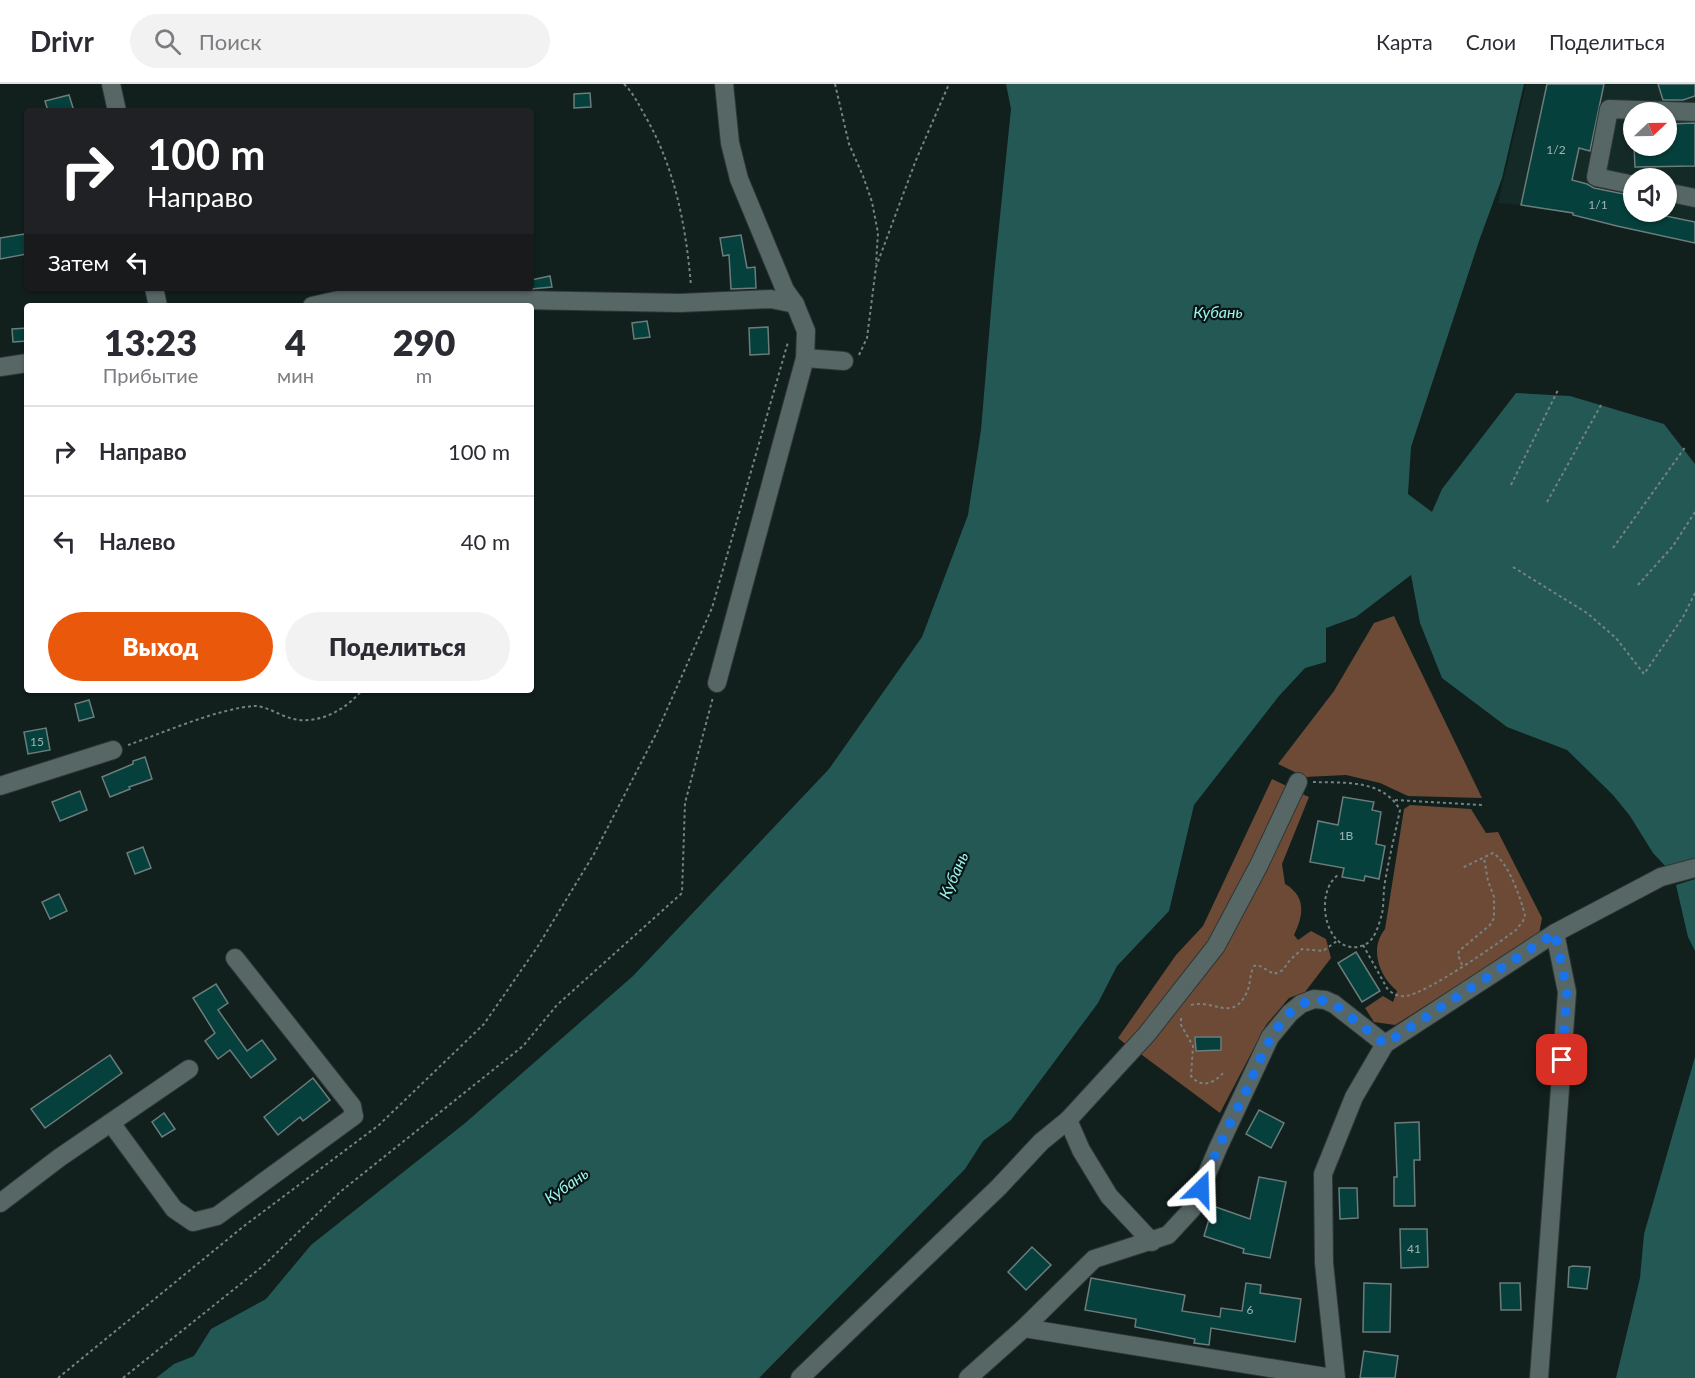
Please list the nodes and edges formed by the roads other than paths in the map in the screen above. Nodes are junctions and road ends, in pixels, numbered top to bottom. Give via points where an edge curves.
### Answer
1 (111, 84) edge
2 (724, 84) edge
3 (116, 108) edge
4 (1695, 112) edge
5 (1623, 183) edge
6 (1677, 194) edge
7 (1695, 198) edge
8 (325, 303) edge
9 (795, 304) junction
10 (805, 358) junction
11 (844, 361) road end
12 (24, 363) edge
13 (0, 367) edge
14 (717, 682) road end
15 (113, 750) road end
16 (1298, 782) road end
17 (0, 786) edge
18 (1695, 868) edge
19 (1555, 933) junction
20 (236, 958) dead end
21 (1385, 1044) junction
22 (189, 1069) dead end
23 (1068, 1120) junction
24 (111, 1123) junction
25 (0, 1203) edge
26 (1152, 1242) junction
27 (1024, 1328) junction
28 (800, 1378) edge
29 (968, 1378) edge
30 (1334, 1378) edge
31 (1539, 1378) edge

1 - 3 street
2 - 9 street via 730,143 739,179 780,279
4 - 5 street via 1609,109 1596,177
6 - 7 street
8 - 9 street via 351,297 686,302 771,299
9 - 10 street via 806,331
10 - 11 street
10 - 14 street
12 - 13 street
15 - 17 street
16 - 23 street via 1216,946 1147,1034
18 - 19 street via 1661,877
19 - 21 street
19 - 31 street via 1567,992
20 - 24 street via 352,1106 354,1116 217,1216 193,1222 174,1209
21 - 26 street via 1325,1000 1314,999 1290,1013 1270,1037 1192,1209 1168,1235
21 - 30 street via 1354,1097 1323,1174 1323,1263
22 - 24 street
23 - 26 street via 1109,1196
23 - 28 street
24 - 25 street
26 - 27 street via 1094,1259
27 - 29 street
27 - 30 street

